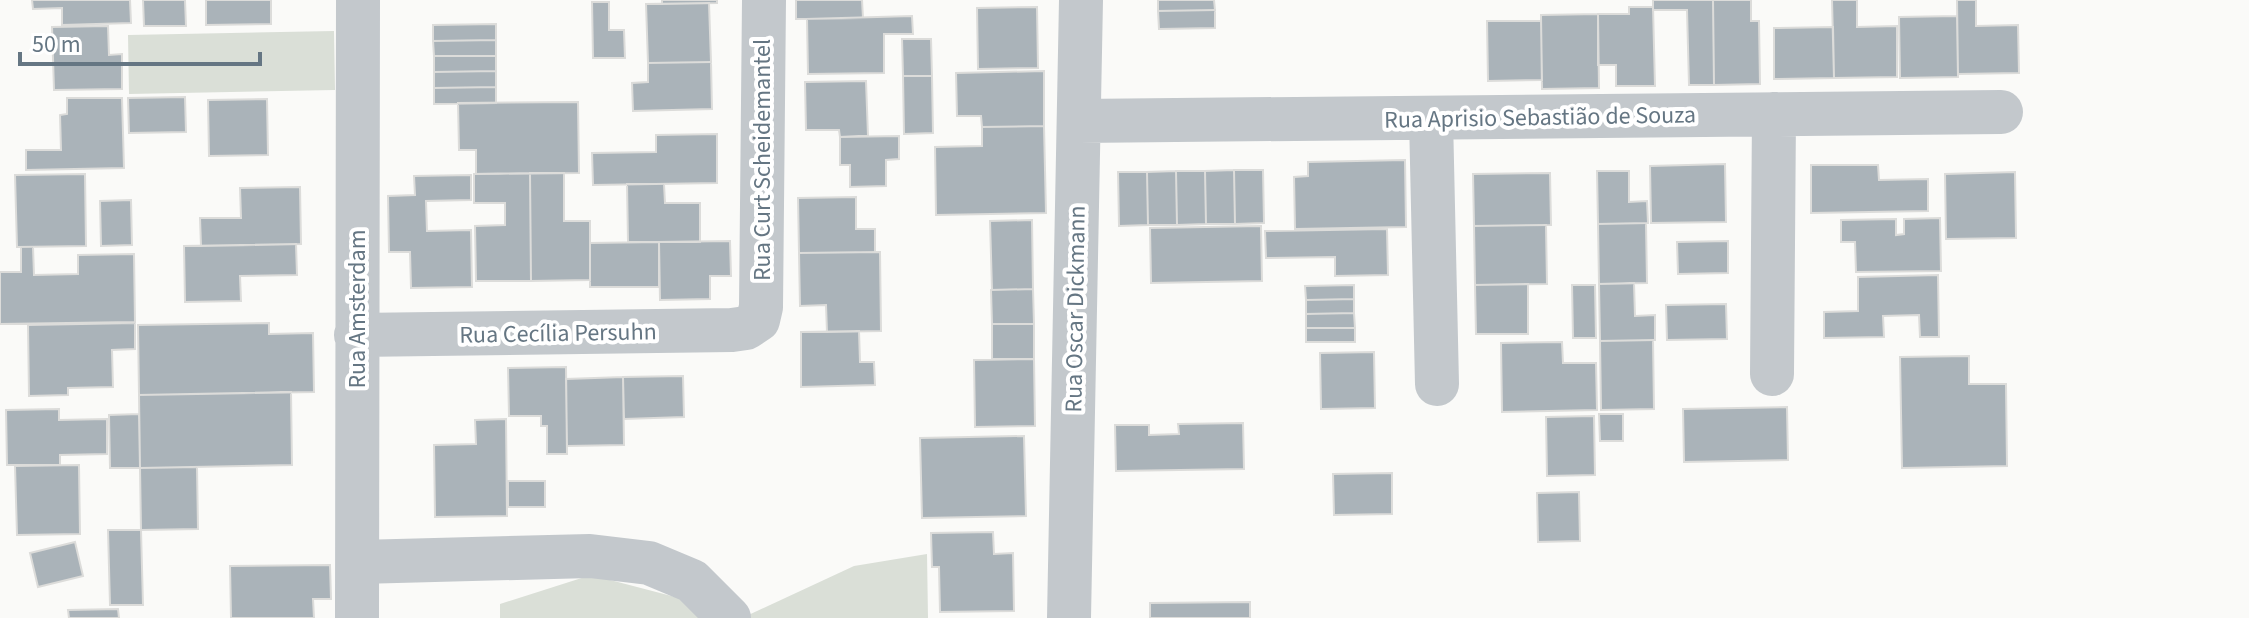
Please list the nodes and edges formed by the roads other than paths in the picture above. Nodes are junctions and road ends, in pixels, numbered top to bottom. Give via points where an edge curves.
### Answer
1 (358, 0) edge
2 (764, 0) edge
3 (1081, 0) edge
4 (2001, 112) dead end
5 (1774, 114) junction
6 (1431, 118) junction
7 (1079, 121) junction
8 (758, 320) joint
9 (356, 335) junction
10 (1772, 374) dead end
11 (1437, 384) dead end
12 (359, 562) junction
13 (357, 618) edge
14 (729, 618) edge
15 (1069, 618) edge

1 - 9 street, Rua Amsterdam
2 - 8 street, Rua Curt Scheidemantel
3 - 7 street, Rua Oscar Dickmann
4 - 5 street, Rua Aprisio Sebastião de Souza
5 - 6 street, Rua Aprisio Sebastião de Souza
5 - 10 street
6 - 7 street, Rua Aprisio Sebastião de Souza
6 - 11 street
7 - 15 street, Rua Oscar Dickmann
8 - 9 street, Rua Cecília Persuhn via 732,330
9 - 12 street, Rua Amsterdam
12 - 13 street, Rua Amsterdam
12 - 14 street via 590,556 649,563 692,581

